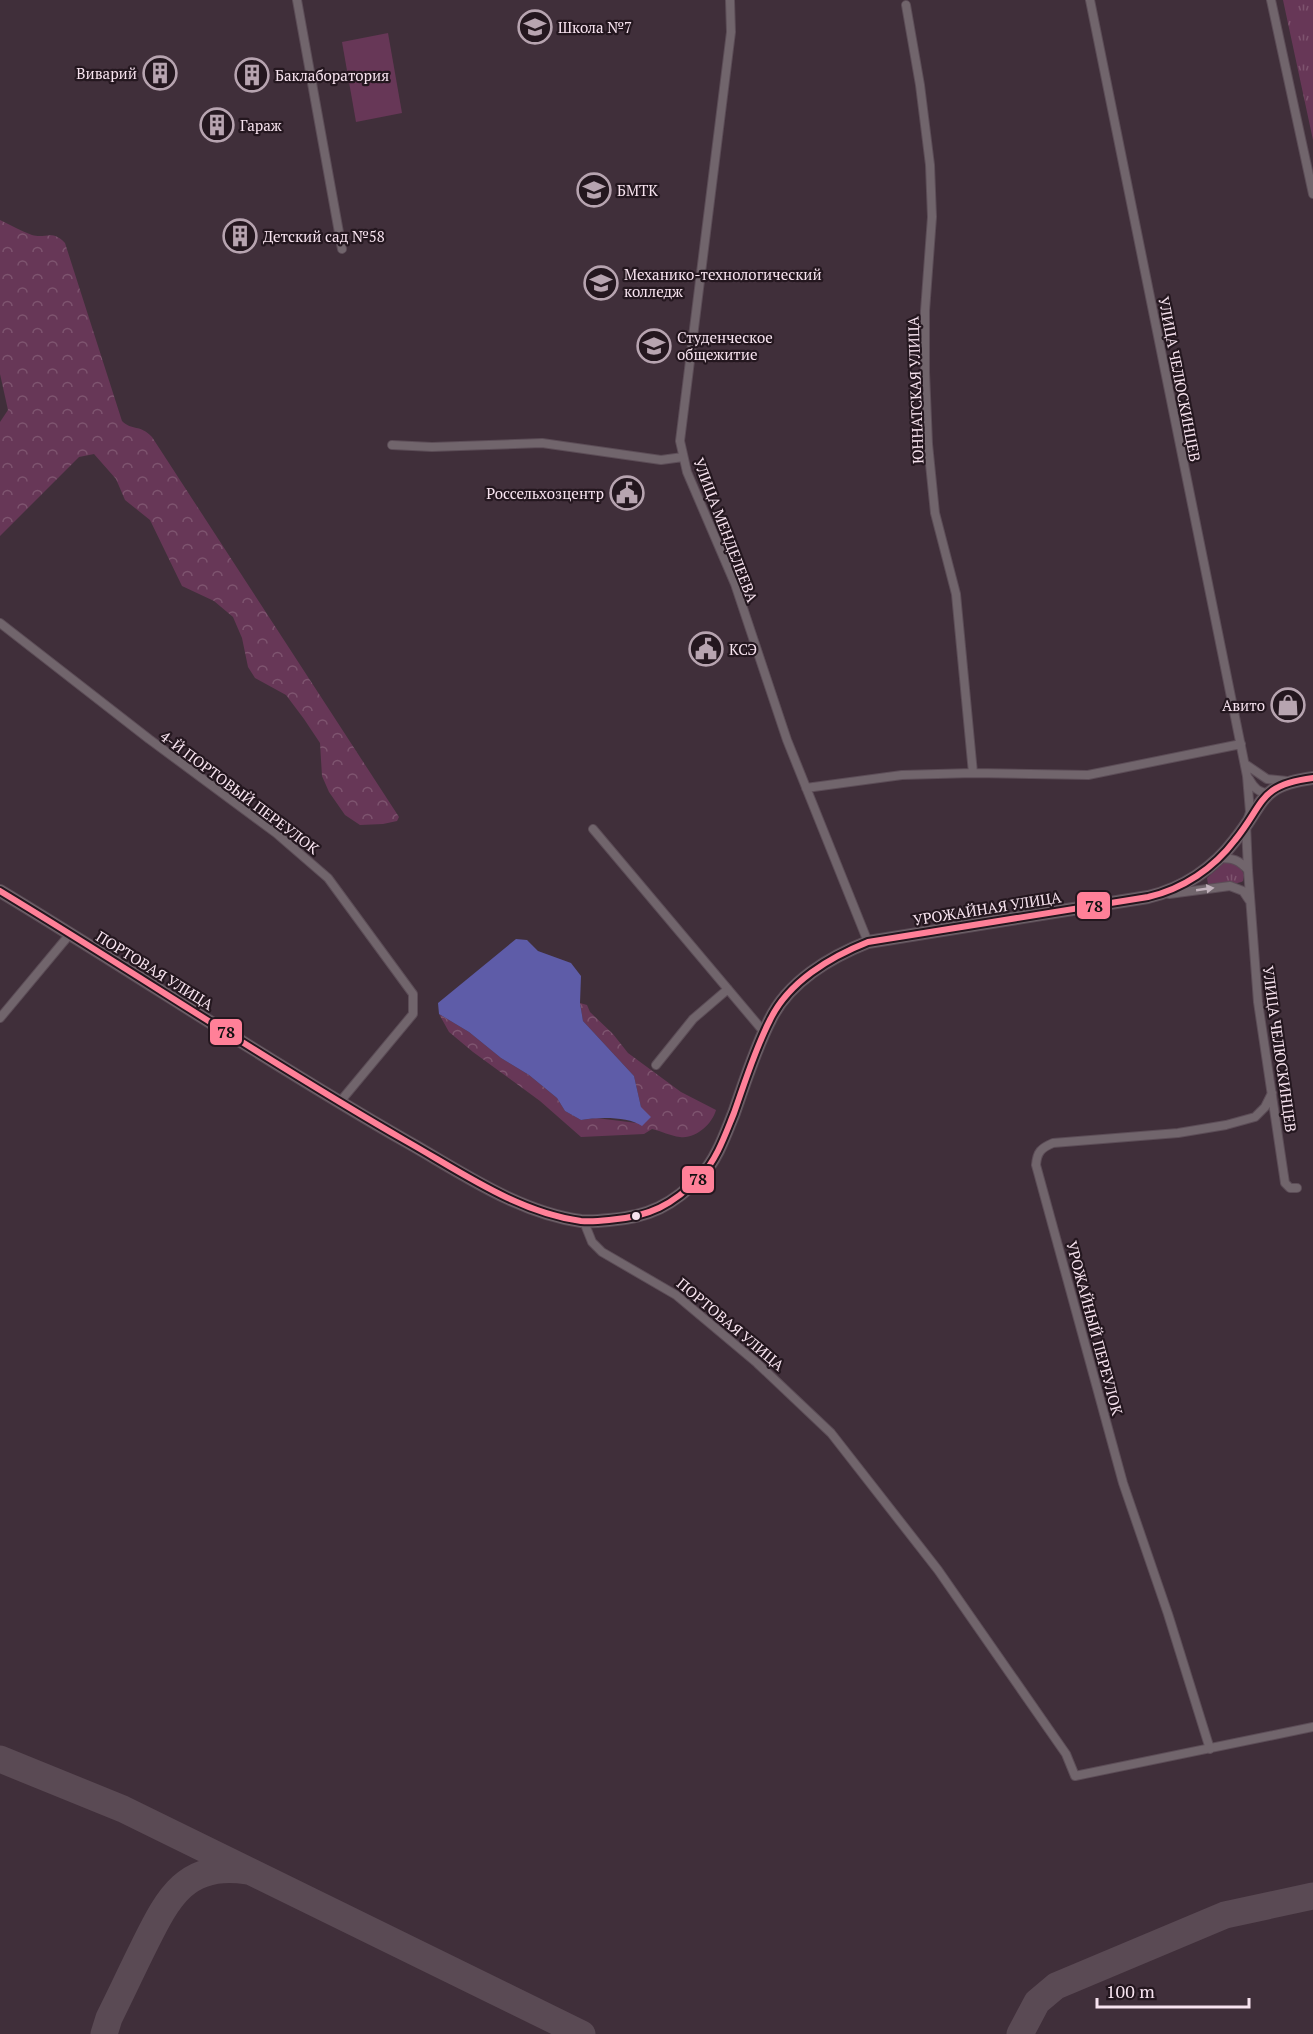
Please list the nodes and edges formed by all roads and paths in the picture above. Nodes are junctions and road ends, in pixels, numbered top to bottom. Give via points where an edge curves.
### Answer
1 (297, 0) edge
2 (730, 0) edge
3 (1090, 0) edge
4 (1271, 0) edge
5 (906, 5) dead end
6 (1313, 194) edge
7 (342, 249) dead end
8 (392, 445) dead end
9 (683, 457) junction
10 (0, 623) edge
11 (1241, 744) junction
12 (1245, 764) junction
13 (973, 773) junction
14 (1247, 776) junction
15 (1313, 777) edge
16 (1293, 780) junction
17 (806, 788) junction
18 (1269, 793) junction
19 (1246, 825) junction
20 (592, 829) dead end
21 (1219, 858) junction
22 (1248, 870) junction
23 (0, 891) edge
24 (1152, 897) junction
25 (1250, 903) junction
26 (70, 934) junction
27 (868, 942) junction
28 (728, 989) junction
29 (0, 1018) edge
30 (764, 1032) junction
31 (656, 1065) dead end
32 (1272, 1093) junction
33 (339, 1103) junction
34 (1297, 1188) dead end
35 (584, 1222) junction
36 (1313, 1727) edge
37 (1210, 1749) junction

1 - 7 street
2 - 9 street, УЛИЦА МЕНДЕЛЕЕВА via 731,32 680,441
3 - 11 street, УЛИЦА ЧЕЛЮСКИНЦЕВ
4 - 6 street
5 - 13 street, ЮННАТСКАЯ УЛИЦА via 930,165 932,217 925,321 928,444 935,513 956,594
8 - 9 street via 542,443 661,460
9 - 17 street, УЛИЦА МЕНДЕЛЕЕВА via 735,584
10 - 33 street, 4-Й ПОРТОВЫЙ ПЕРЕУЛОК via 276,833 328,878 413,994 413,1014
11 - 12 street, УЛИЦА ЧЕЛЮСКИНЦЕВ
11 - 13 street via 1088,775
12 - 14 street, УЛИЦА ЧЕЛЮСКИНЦЕВ
12 - 16 street via 1267,779
13 - 17 street via 902,775
14 - 18 street via 1257,790
14 - 19 street, УЛИЦА ЧЕЛЮСКИНЦЕВ via 1250,812
15 - 16 street, УРОЖАЙНАЯ УЛИЦА
16 - 18 street, УРОЖАЙНАЯ УЛИЦА
17 - 27 street, УЛИЦА МЕНДЕЛЕЕВА
18 - 19 street, УРОЖАЙНАЯ УЛИЦА
19 - 21 street, УРОЖАЙНАЯ УЛИЦА
19 - 22 street, УЛИЦА ЧЕЛЮСКИНЦЕВ
20 - 28 street
21 - 22 street via 1233,858
21 - 24 street, УРОЖАЙНАЯ УЛИЦА via 1191,880
22 - 25 street, УЛИЦА ЧЕЛЮСКИНЦЕВ
23 - 26 street, ПОРТОВАЯ УЛИЦА
24 -> 25 street via 1230,886 1243,891
24 - 27 street, УРОЖАЙНАЯ УЛИЦА
25 - 32 street, УЛИЦА ЧЕЛЮСКИНЦЕВ via 1258,1002
26 - 29 street
26 - 33 street, ПОРТОВАЯ УЛИЦА
27 - 30 street, УРОЖАЙНАЯ УЛИЦА via 807,976 781,1003
28 - 30 street
28 - 31 street via 693,1019
30 - 35 street, УРОЖАЙНАЯ УЛИЦА via 721,1145 704,1173 666,1206 625,1219
32 - 34 street, УЛИЦА ЧЕЛЮСКИНЦЕВ via 1285,1183
32 - 37 street, УРОЖАЙНЫЙ ПЕРЕУЛОК via 1254,1117 1240,1122 1178,1133 1053,1143 1037,1155 1036,1165 1123,1483
33 - 35 street, ПОРТОВАЯ УЛИЦА via 494,1191 523,1205
35 - 37 street, ПОРТОВАЯ УЛИЦА via 591,1242 602,1252 676,1295 757,1363 831,1433 938,1570 1066,1754 1075,1776
36 - 37 street

